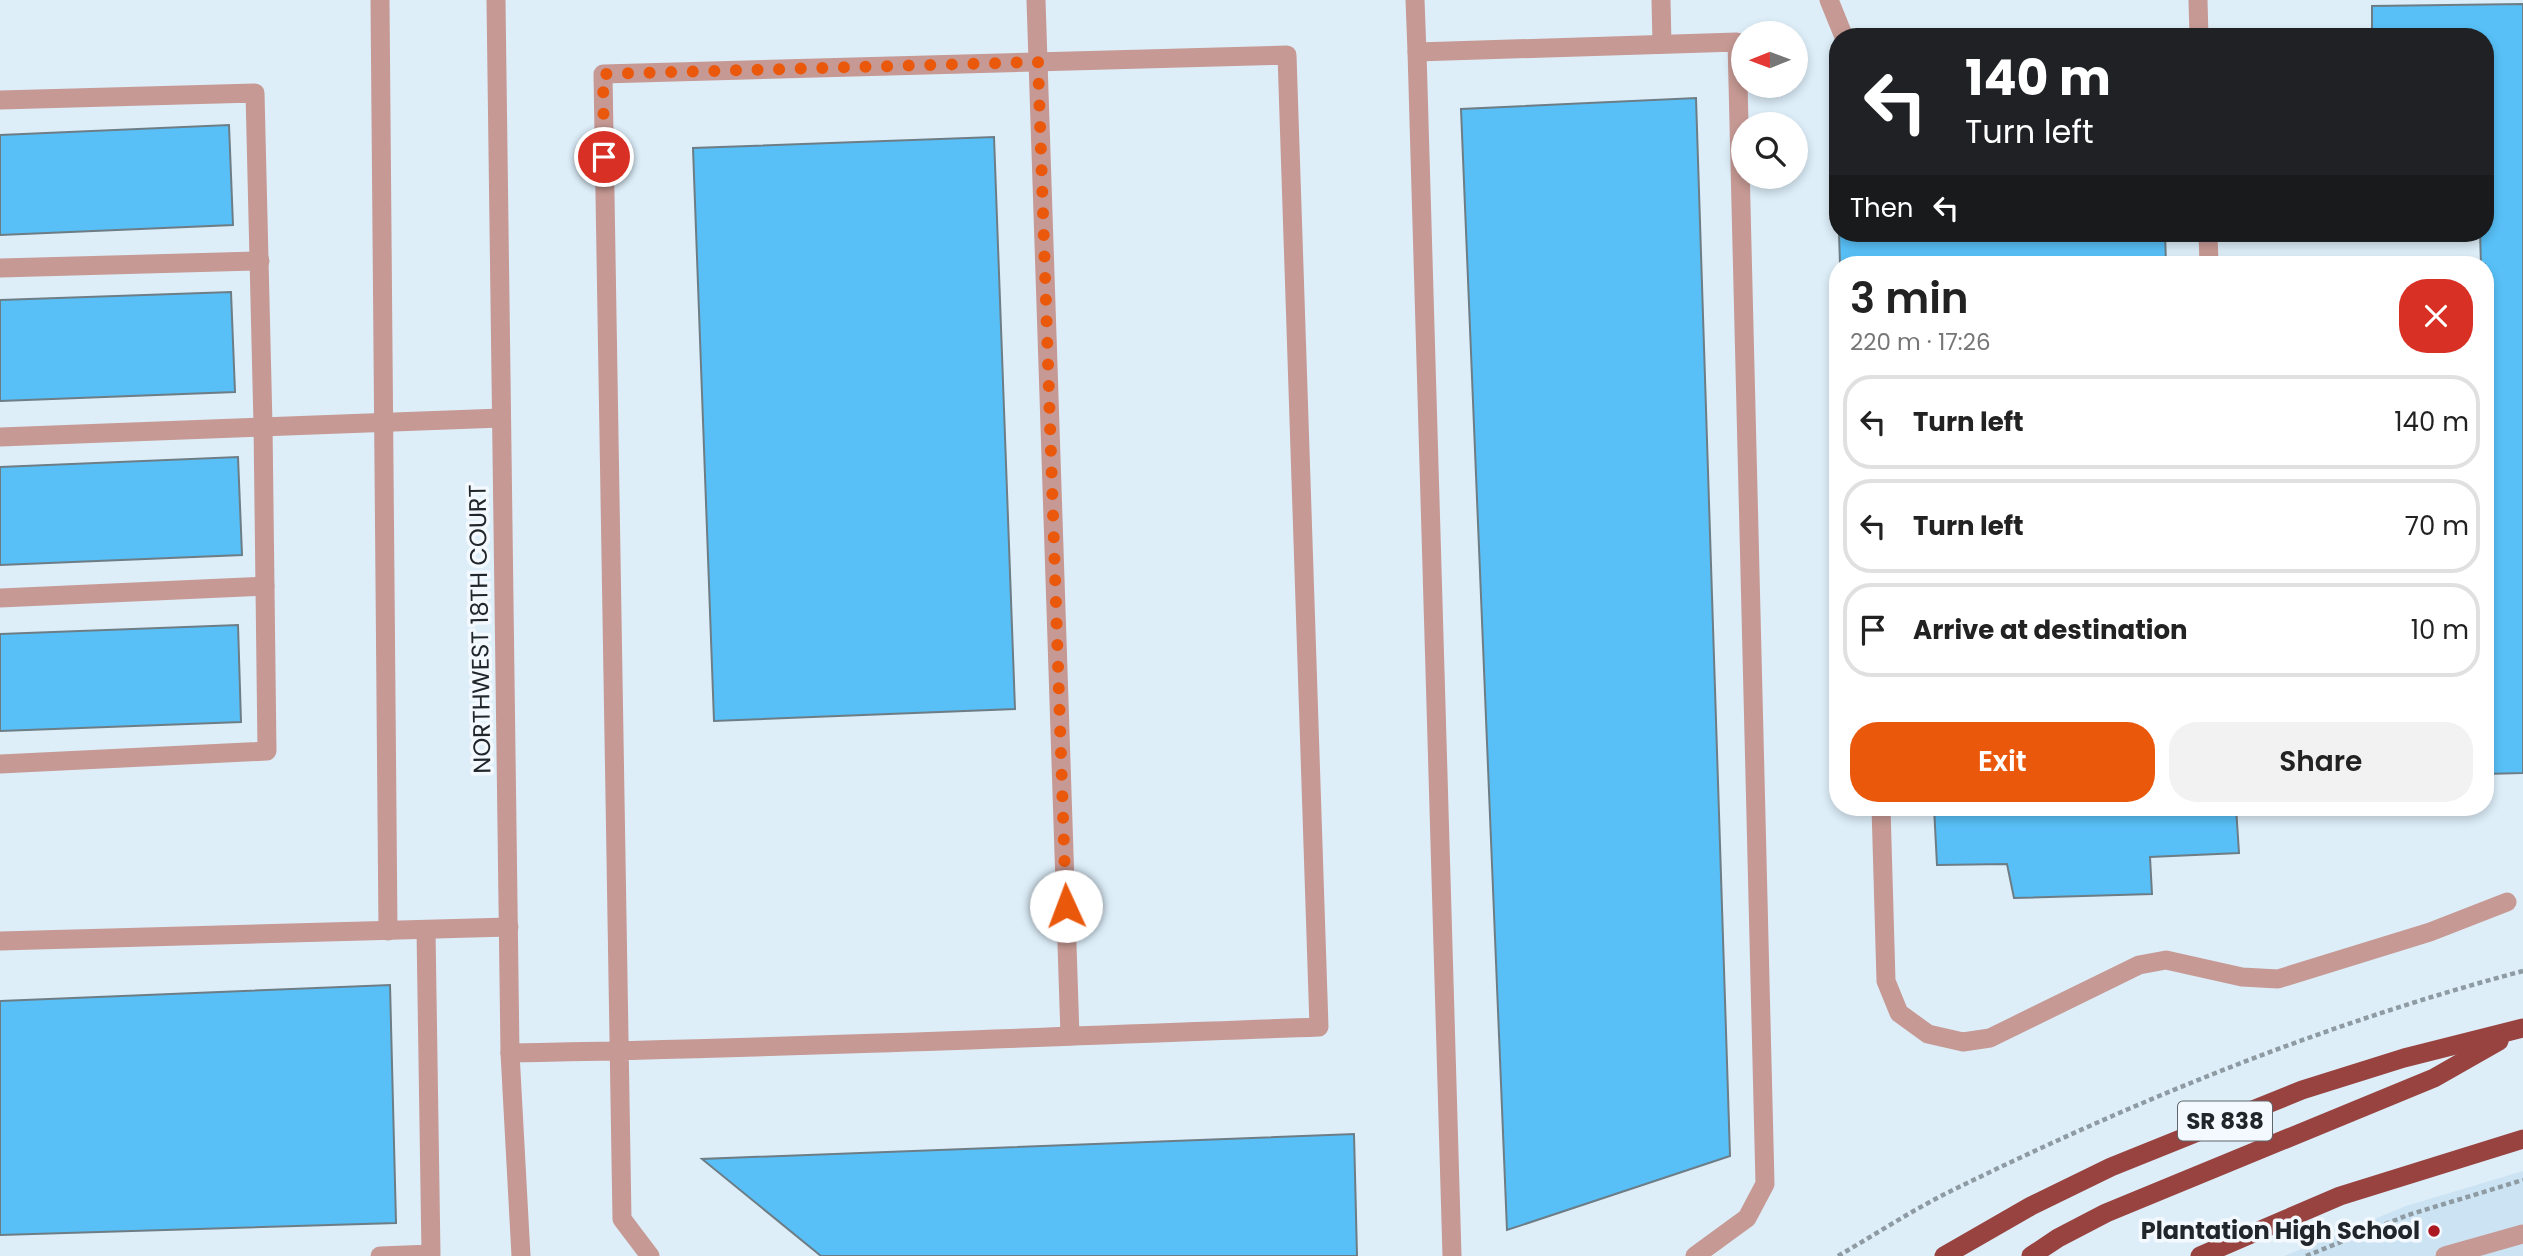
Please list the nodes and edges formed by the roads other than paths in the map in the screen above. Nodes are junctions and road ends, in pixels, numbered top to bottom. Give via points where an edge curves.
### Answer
1 (380, 0) edge
2 (496, 0) edge
3 (1036, 0) edge
4 (1415, 0) edge
5 (1661, 0) edge
6 (1829, 0) edge
7 (2198, 0) edge
8 (1840, 28) edge
9 (2199, 28) edge
10 (1662, 44) junction
11 (1417, 52) junction
12 (1038, 62) junction
13 (0, 100) edge
14 (260, 261) junction
15 (0, 268) edge
16 (501, 418) junction
17 (383, 423) junction
18 (263, 425) junction
19 (0, 437) edge
20 (265, 586) junction
21 (0, 598) edge
22 (0, 764) edge
23 (1881, 816) edge
24 (2507, 902) dead end
25 (509, 927) junction
26 (425, 930) junction
27 (388, 931) junction
28 (0, 941) edge
29 (2522, 1028) edge
30 (1070, 1036) junction
31 (617, 1051) junction
32 (510, 1053) junction
33 (2523, 1139) edge
34 (2523, 1234) edge
35 (380, 1256) edge
36 (521, 1256) edge
37 (650, 1256) edge
38 (1452, 1256) edge
39 (1695, 1256) edge
40 (1944, 1256) edge
41 (2031, 1256) edge
42 (2200, 1256) edge
43 (2445, 1256) edge

1 - 17 street
2 - 16 street, NORTHWEST 18TH COURT
3 - 12 street
4 - 11 street
5 - 10 street
6 - 8 street
7 - 9 street
10 - 11 street
10 - 39 street via 1737,42 1765,1184 1747,1219
11 - 38 street
12 - 30 street
12 - 30 street via 1287,55 1319,1027
12 - 31 street via 603,74
13 - 14 street via 255,93
14 - 15 street
14 - 18 street
16 - 17 street
16 - 25 street, NORTHWEST 18TH COURT
17 - 18 street
17 - 27 street
18 - 19 street
18 - 20 street
20 - 21 street
20 - 22 street via 267,751
23 - 24 street via 1886,981 1899,1013 1928,1034 1963,1042 1990,1038 2139,965 2166,960 2242,977 2278,979 2430,932
25 - 26 street
25 - 32 street, NORTHWEST 18TH COURT
26 - 27 street
26 - 35 street via 431,1254
27 - 28 street
29 - 40 highway, SR 838 via 2302,1090 2111,1167
29 - 41 highway via 2434,1078 2106,1213
30 - 31 street
31 - 32 street
31 - 37 street via 622,1219
32 - 36 street, NORTHWEST 18TH COURT
33 - 42 highway via 2340,1196
34 - 43 street

